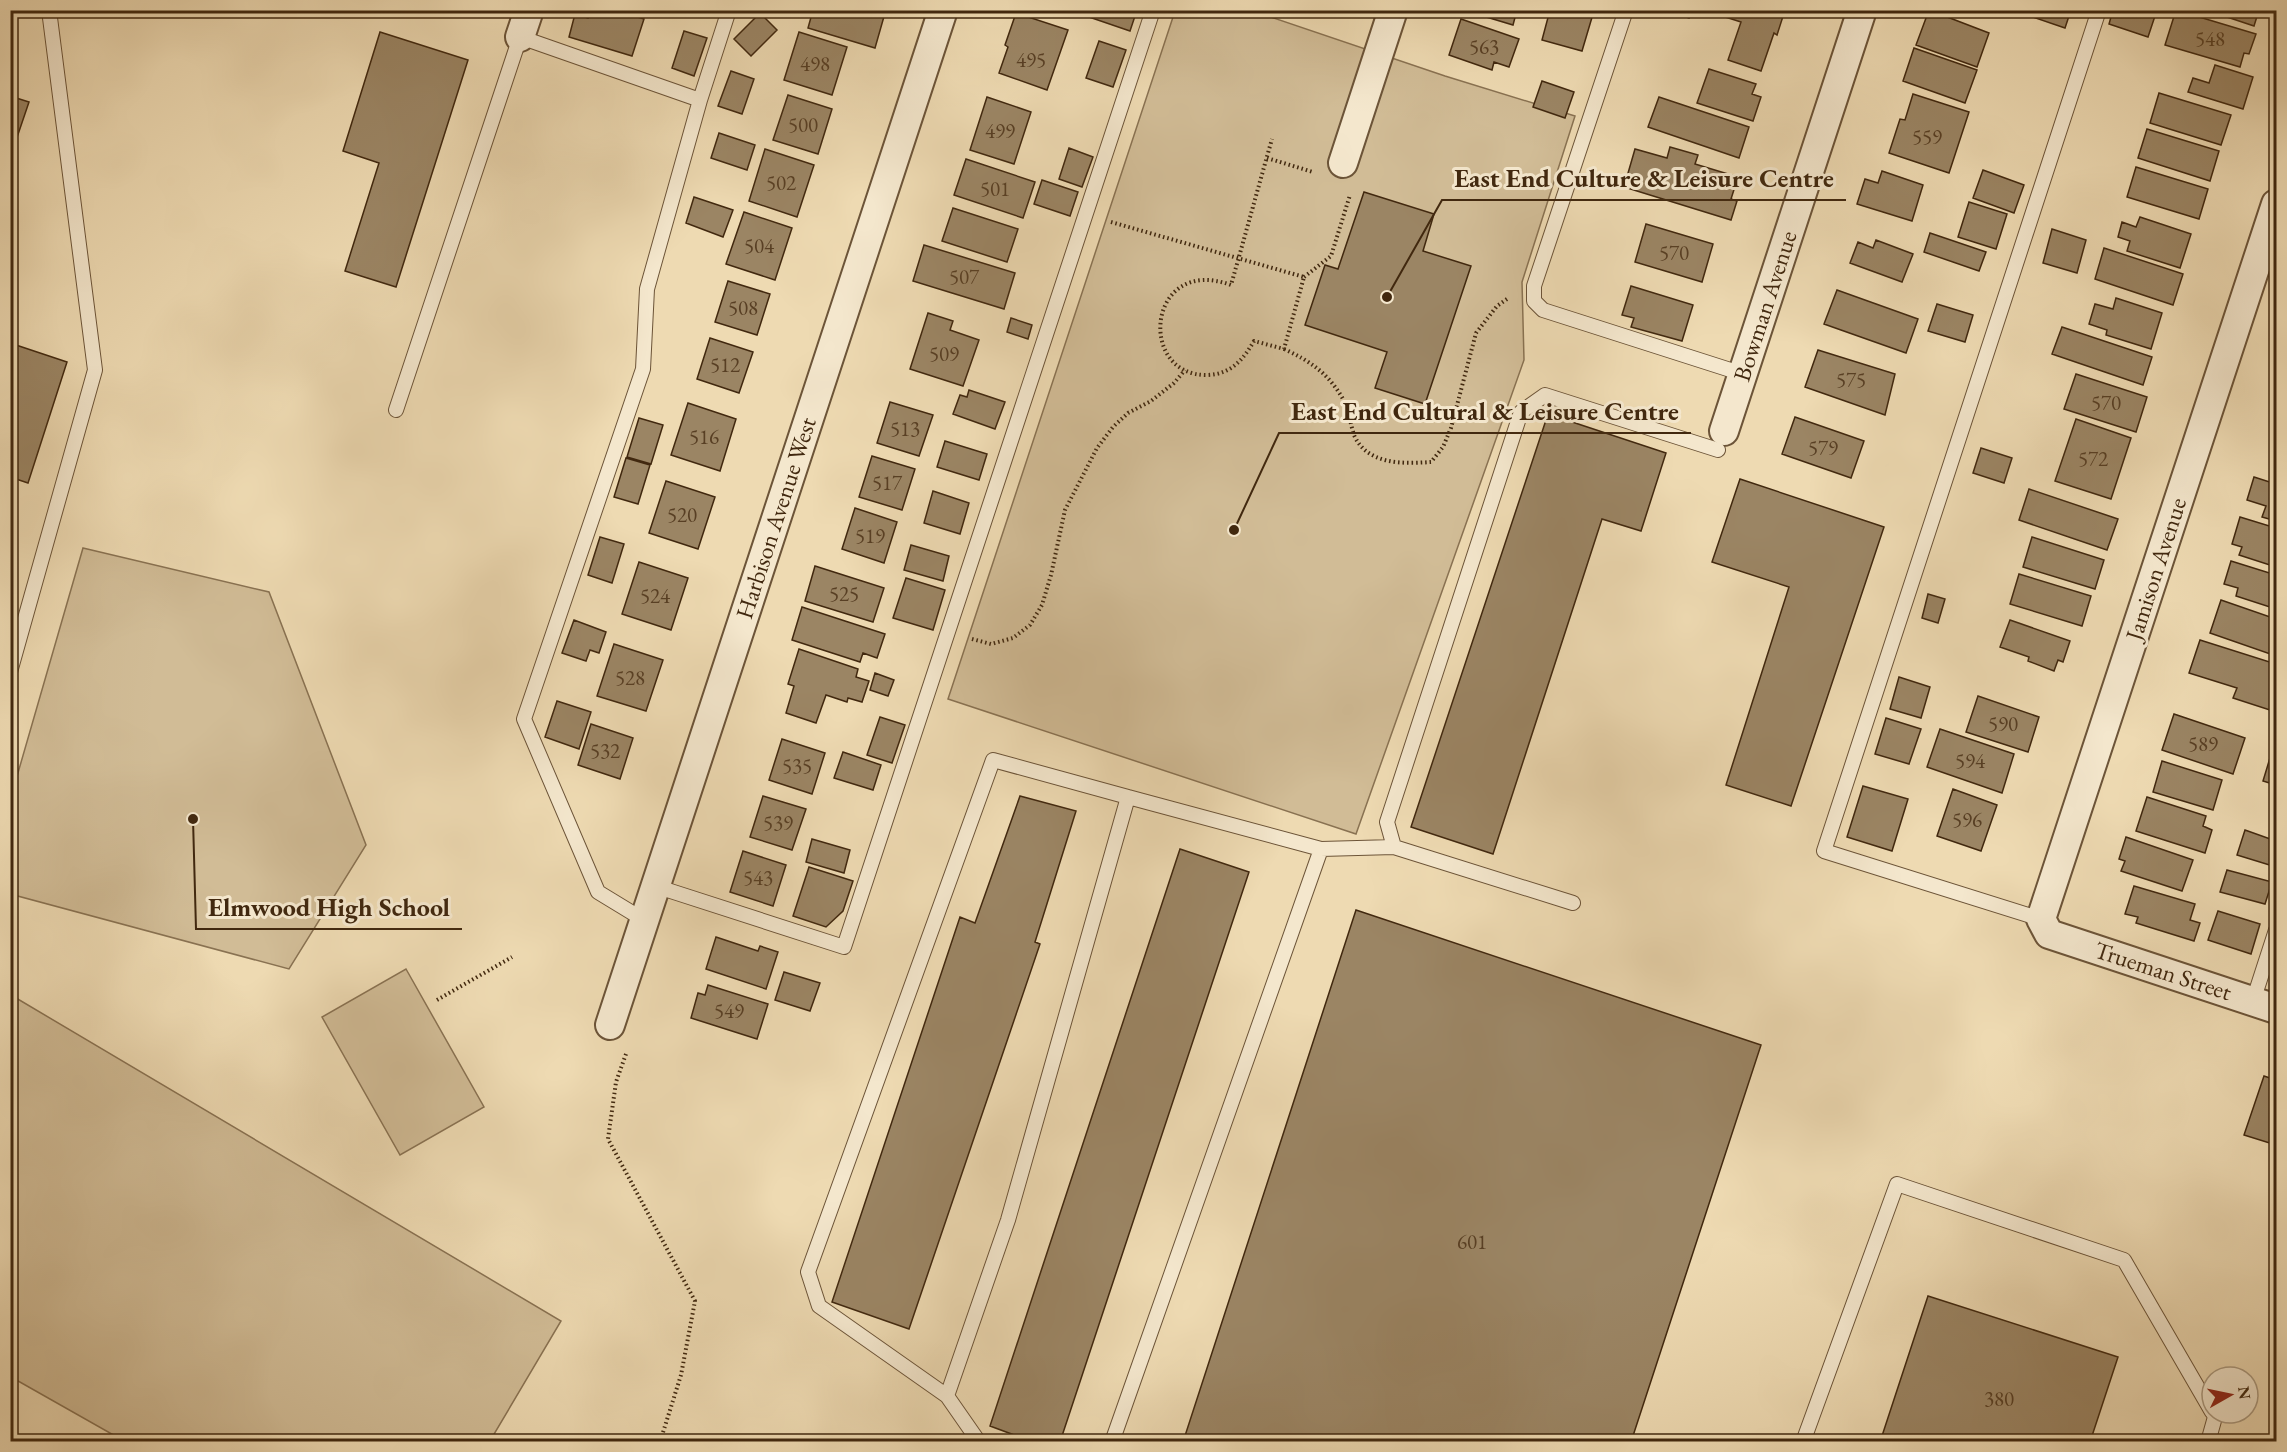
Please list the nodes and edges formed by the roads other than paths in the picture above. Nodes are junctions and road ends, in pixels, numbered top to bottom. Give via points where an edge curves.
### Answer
1 (49, 10) edge
2 (529, 10) edge
3 (729, 10) edge
4 (943, 10) edge
5 (1153, 10) edge
6 (1393, 10) edge
7 (1626, 10) edge
8 (1862, 10) edge
9 (2099, 10) edge
10 (520, 38) junction
11 (700, 100) junction
12 (1343, 163) dead end
13 (2277, 204) edge
14 (1743, 374) junction
15 (396, 410) dead end
16 (1721, 441) joint
17 (10, 672) edge
18 (1128, 797) junction
19 (1394, 847) junction
20 (1321, 849) junction
21 (655, 886) junction
22 (1573, 903) dead end
23 (644, 920) junction
24 (2045, 927) junction
25 (2277, 930) edge
26 (2265, 1005) edge
27 (610, 1025) dead end
28 (2200, 1391) edge
29 (947, 1396) junction
30 (2213, 1425) edge
31 (979, 1442) edge
32 (1112, 1442) edge
33 (1803, 1442) edge
34 (2208, 1442) edge

1 - 17 lane via 95,370
2 - 10 street
3 - 11 lane
4 - 21 street, Harbison Avenue West
5 - 21 lane via 844,947
6 - 12 street
7 - 14 lane via 1534,286 1534,301 1543,310
8 - 14 street, Bowman Avenue
9 - 24 lane via 1824,851
10 - 11 lane
10 - 15 lane
11 - 23 lane via 647,289 643,369 524,719 598,892
13 - 24 street, Jamison Avenue
14 - 16 street, Bowman Avenue
16 - 19 lane via 1545,394 1521,412 1387,822
18 - 20 lane
18 - 29 lane via 1008,1220
18 - 29 lane via 993,760 808,1272 819,1306
19 - 20 lane
19 - 22 lane
20 - 32 lane
21 - 23 street, Harbison Avenue West
23 - 27 street, Harbison Avenue West
24 - 26 street, Trueman Street
25 - 26 lane
28 - 33 lane via 2124,1260 1897,1184
29 - 31 lane
30 - 34 lane

